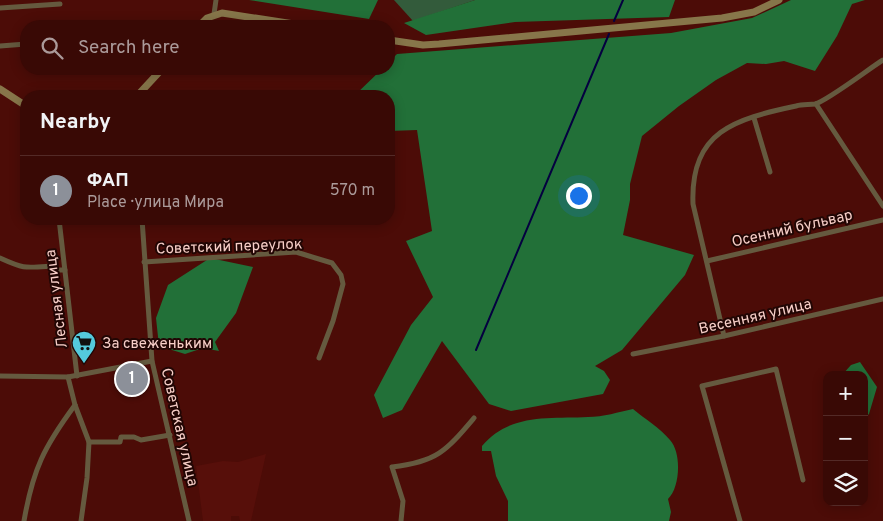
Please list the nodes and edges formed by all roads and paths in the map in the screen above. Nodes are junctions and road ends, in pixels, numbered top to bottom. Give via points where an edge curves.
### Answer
1 (216, 0) edge
2 (779, 0) edge
3 (60, 4) dead end
4 (0, 8) edge
5 (214, 14) junction
6 (206, 20) edge
7 (271, 20) edge
8 (395, 41) edge
9 (20, 44) edge
10 (0, 46) edge
11 (883, 60) edge
12 (156, 75) edge
13 (0, 89) edge
14 (143, 90) edge
15 (20, 102) edge
16 (816, 104) junction
17 (754, 118) junction
18 (770, 172) dead end
19 (883, 206) edge
20 (883, 220) edge
21 (60, 225) edge
22 (142, 225) edge
23 (0, 258) edge
24 (707, 261) junction
25 (144, 262) junction
26 (65, 270) junction
27 (883, 300) edge
28 (724, 336) junction
29 (633, 354) dead end
30 (319, 358) dead end
31 (152, 361) junction
32 (0, 376) edge
33 (77, 376) junction
34 (68, 377) junction
35 (74, 405) junction
36 (474, 418) dead end
37 (170, 435) junction
38 (89, 442) junction
39 (803, 480) dead end
40 (24, 521) edge
41 (81, 521) edge
42 (189, 521) edge
43 (401, 521) edge
44 (740, 521) edge

1 - 5 street
2 - 8 street via 754,12 688,23 423,45
3 - 4 street
5 - 6 street
5 - 7 street via 230,13
9 - 10 street
11 - 16 street
12 - 14 street
13 - 15 street
16 - 17 street
16 - 19 street
17 - 18 street
17 - 24 street via 718,132 697,165 692,182 693,204
20 - 24 street, Осенний бульвар
21 - 26 street, Лесная улица
22 - 25 street, Советская улица
23 - 26 street via 20,268 51,266
24 - 28 street
25 - 30 street, Советский переулок via 296,252 332,263 341,275 342,284
25 - 31 street, Советская улица
26 - 33 street, Лесная улица
27 - 28 street, Весенняя улица
28 - 29 street, Весенняя улица
31 - 33 street
31 - 37 street, Советская улица
32 - 34 street
33 - 34 street
34 - 35 street
35 - 38 street
35 - 40 street via 38,463
36 - 43 street via 434,457 414,465 392,467 403,501
37 - 38 street via 141,440 121,437 120,442
37 - 42 street, Советская улица
38 - 41 street
39 - 44 street via 776,369 702,386

